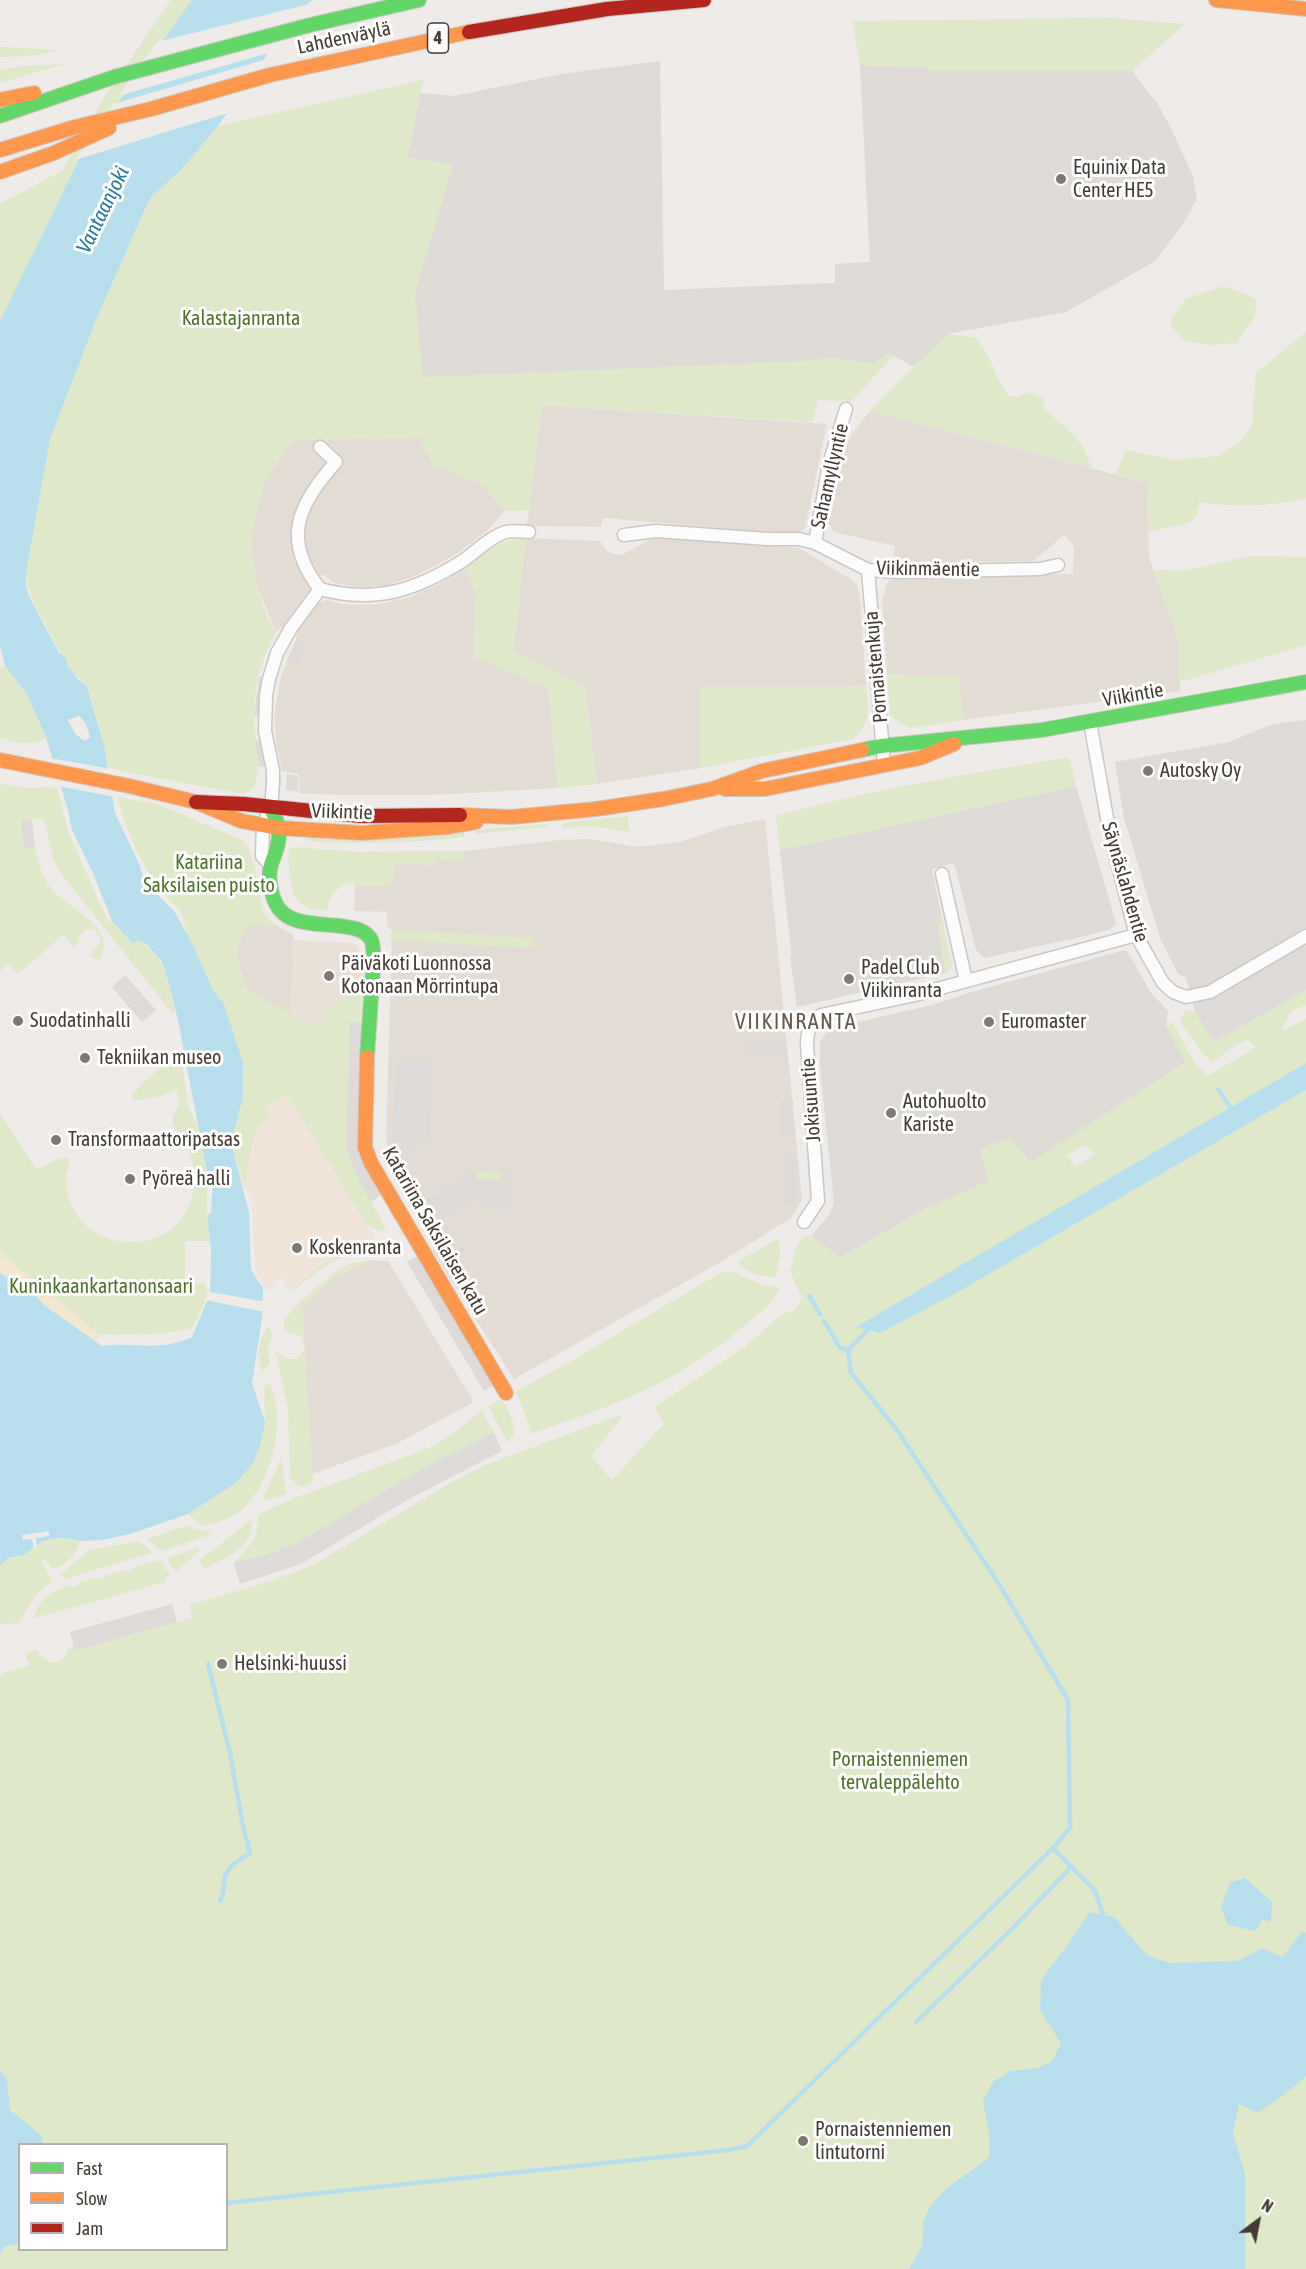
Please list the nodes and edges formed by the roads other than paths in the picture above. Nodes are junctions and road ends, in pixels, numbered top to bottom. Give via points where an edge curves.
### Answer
1 (419, 0) edge
2 (705, 0) edge
3 (1216, 0) edge
4 (1306, 9) edge
5 (114, 77) junction
6 (0, 100) edge
7 (151, 109) junction
8 (0, 116) edge
9 (0, 150) edge
10 (0, 172) edge
11 (846, 409) dead end
12 (320, 447) dead end
13 (529, 532) dead end
14 (624, 535) dead end
15 (815, 543) junction
16 (1058, 565) dead end
17 (868, 570) junction
18 (320, 589) junction
19 (1306, 682) edge
20 (1090, 722) junction
21 (966, 740) junction
22 (881, 747) junction
23 (0, 760) edge
24 (884, 764) junction
25 (712, 789) junction
26 (196, 802) junction
27 (271, 808) junction
28 (488, 817) junction
29 (263, 825) junction
30 (279, 828) junction
31 (271, 866) junction
32 (942, 874) dead end
33 (1136, 935) junction
34 (1306, 936) edge
35 (966, 981) junction
36 (804, 1222) dead end
37 (506, 1393) dead end

1 - 5 main road, Lahdenväylä / 4
2 - 7 main road, Lahdenväylä / 4 via 607,9 446,36 270,75
3 - 4 main road
5 - 6 main road
5 - 8 main road, Lahdenväylä / 4
7 - 9 main road, Lahdenväylä / 4
7 - 10 main road via 54,153
11 - 15 street, Sahamyllyntie via 829,464
12 - 18 street via 336,462 303,507 299,550
13 - 18 street via 506,532 426,581 378,596
14 - 15 street, Viikinmäentie via 656,531
15 - 17 street, Viikinmäentie
16 - 17 street, Viikinmäentie via 1014,570
17 - 22 street, Pornaistenkuja
18 - 27 street via 277,652 269,679 264,714 273,770
19 - 20 main road, Viikintie
20 - 21 main road, Viikintie
20 - 33 street, Säynäslahdentie via 1110,835
21 - 22 main road, Viikintie
21 - 24 main road, Viikintie via 920,758
22 - 24 street, Pornaistenkuja
22 - 25 main road, Viikintie via 762,771
23 - 26 main road, Viikintie
24 - 25 main road, Viikintie via 765,789
25 - 28 main road, Viikintie via 596,809
26 - 27 main road, Viikintie
26 - 29 main road, Viikintie via 236,819
27 - 28 main road, Viikintie via 361,816
27 - 29 street
27 - 30 main road
28 - 30 main road, Viikintie via 470,824 389,832
29 - 30 main road, Viikintie
29 - 31 street, Katariina Saksilaisen katu via 262,856
30 - 31 main road, Katariina Saksilaisen katu
31 - 37 main road, Katariina Saksilaisen katu via 273,896 284,914 303,925 356,927 371,938 374,956 365,1147
32 - 35 street
33 - 34 street, Säynäslahdentie via 1163,983 1173,992 1192,997 1210,992
33 - 35 street, Jokisuuntie
35 - 36 street, Jokisuuntie via 821,1015 810,1025 807,1046 818,1201

